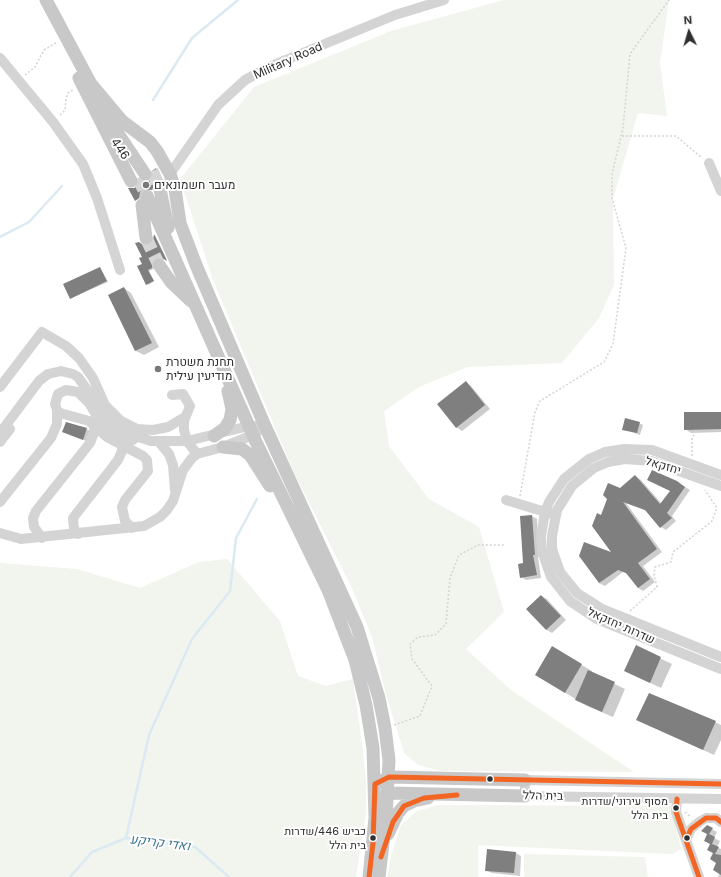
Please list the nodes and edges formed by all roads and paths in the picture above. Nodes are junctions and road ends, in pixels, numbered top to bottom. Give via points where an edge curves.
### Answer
1 (36, 0) edge
2 (46, 0) edge
3 (444, 0) edge
4 (669, 0) edge
5 (56, 43) dead end
6 (0, 58) edge
7 (77, 73) junction
8 (19, 80) junction
9 (76, 88) dead end
10 (52, 122) junction
11 (621, 136) junction
12 (709, 163) joint
13 (170, 174) junction
14 (721, 191) edge
15 (149, 196) junction
16 (146, 238) tunnel mouth
17 (159, 265) tunnel mouth
18 (120, 270) dead end
19 (193, 303) junction
20 (199, 314) junction
21 (224, 370) junction
22 (61, 371) junction
23 (0, 387) edge
24 (172, 395) dead end
25 (57, 410) junction
26 (185, 417) junction
27 (94, 426) junction
28 (265, 426) junction
29 (697, 430) dead end
30 (251, 431) junction
31 (0, 432) edge
32 (214, 436) junction
33 (187, 441) junction
34 (0, 442) edge
35 (155, 442) junction
36 (122, 446) junction
37 (223, 447) junction
38 (197, 454) junction
39 (690, 463) junction
40 (721, 475) edge
41 (704, 480) junction
42 (721, 486) edge
43 (175, 496) junction
44 (506, 500) dead end
45 (0, 502) edge
46 (518, 503) junction
47 (545, 512) junction
48 (556, 515) junction
49 (132, 528) junction
50 (0, 533) edge
51 (78, 534) junction
52 (301, 534) junction
53 (42, 538) junction
54 (505, 545) dead end
55 (625, 618) junction
56 (701, 649) junction
57 (721, 658) edge
58 (697, 659) junction
59 (721, 669) edge
60 (386, 734) junction
61 (389, 777) junction
62 (435, 778) junction
63 (525, 780) junction
64 (375, 784) junction
65 (721, 784) edge
66 (388, 793) junction
67 (462, 794) junction
68 (525, 796) junction
69 (677, 799) junction
70 (721, 799) edge
71 (721, 822) edge
72 (686, 840) junction
73 (383, 847) junction
74 (369, 877) edge
75 (379, 877) edge
76 (699, 877) edge

1 - 7 main road, 446
2 - 13 main road, 446 via 91,84 122,121 158,151
3 - 13 street, Military Road via 395,15 271,66 245,80 218,105
4 - 11 path via 630,54
5 - 8 path via 44,50 35,67
6 - 8 street
7 - 7 main road, 446 via 101,122 142,176 114,127
8 - 10 street
9 - 10 path via 68,93 65,110
10 - 18 street via 83,164 97,198
11 - 12 path via 676,136
11 - 46 path via 612,174 612,198 626,248 613,344 604,362 540,401 535,412
12 - 14 street
13 - 28 main road, 446 via 180,222 188,245
15 - 16 main road
15 - 19 main road
15 - 20 main road
15 - 20 main road via 168,228
17 - 19 main road via 171,282
19 - 20 main road
20 - 21 main road
21 - 30 main road
21 - 32 main road via 232,409 225,428
22 - 31 street via 48,374 39,381
22 - 34 street via 48,380
22 - 35 street via 73,374 82,381 116,426
23 - 26 street via 42,332 66,346 79,358 93,378 105,405 121,421 137,429 153,430 168,427
24 - 26 street via 183,394 190,406
25 - 27 street via 84,419
25 - 35 street via 55,404 58,394 72,390 83,396 111,432 124,439
25 - 45 street via 57,424 51,438
26 - 33 street via 184,430
27 - 36 street
27 - 53 street via 90,443 36,511 33,518 34,528
28 - 30 street
28 - 60 main road, 446 via 357,627 372,672
29 - 39 path via 692,438 693,454
30 - 32 street
30 - 37 street
30 - 52 main road
32 - 33 street
33 - 35 street
33 - 38 street
35 - 43 street via 167,449 173,465
36 - 49 street via 143,456 149,466 122,507 125,521
36 - 51 street via 118,460 73,518 74,528
37 - 38 street
37 - 52 main road via 234,447 250,455
38 - 43 street via 183,470
39 - 40 street, שדרות יחזקאל
39 - 47 street, שדרות יחזקאל via 652,450 624,449 605,452 589,459 564,479 554,492
41 - 42 street, יחזקאל
41 - 48 street, יחזקאל via 651,461 625,459 608,462 594,468 572,486
41 - 55 path via 705,492 716,508 712,521 674,552 671,562 655,566 657,587
43 - 49 street via 160,517 144,526
44 - 46 street
46 - 47 street
47 - 48 street
47 - 58 street, שדרות יחזקאל via 541,536 542,551 551,577 570,601 597,618
48 - 55 street, שדרות יחזקאל via 552,549 560,572 577,592 591,602
49 - 51 street
50 - 53 street via 21,539
51 - 53 street
52 - 64 main road via 337,611 355,660 370,725
54 - 60 path via 478,545 459,555 450,578 446,624 435,635 418,637 410,644 412,659 432,686 420,716
55 - 56 street, שדרות יחזקאל
56 - 57 street, שדרות יחזקאל
56 - 58 street
58 - 59 street, שדרות יחזקאל
60 - 61 main road, 446
60 - 62 main road via 393,757 401,768
61 - 62 main road, בית הלל
61 - 64 main road
61 - 66 main road, 446
62 - 63 main road, בית הלל
63 - 65 street, בית הלל
63 - 68 street
64 - 66 main road
64 - 74 main road
66 - 67 main road, בית הלל
66 - 73 main road, 446
67 - 68 main road, בית הלל
67 - 73 main road via 424,798 404,806
68 - 69 street, בית הלל
69 - 70 street, בית הלל
69 - 72 street via 676,812
71 - 72 street via 716,818 706,818 691,829
72 - 76 street
73 - 75 main road, 446

